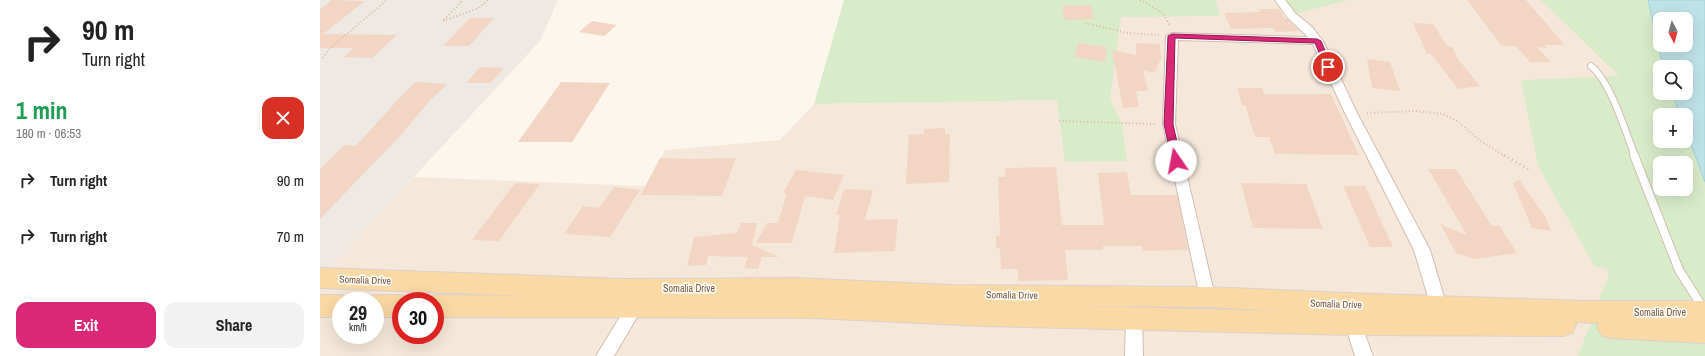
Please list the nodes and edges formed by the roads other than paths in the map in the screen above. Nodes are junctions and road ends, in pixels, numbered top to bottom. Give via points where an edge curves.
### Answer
1 (1280, 0) edge
2 (1317, 41) junction
3 (1591, 66) dead end
4 (320, 278) edge
5 (1207, 297) junction
6 (320, 306) edge
7 (332, 306) edge
8 (444, 306) edge
9 (635, 307) junction
10 (1439, 307) junction
11 (1705, 312) edge
12 (1134, 319) junction
13 (1353, 324) junction
14 (1705, 332) edge
15 (605, 356) edge
16 (1134, 356) edge
17 (1364, 356) edge

1 - 2 street
2 - 5 street via 1172,36 1169,124
2 - 10 street via 1422,250
3 - 11 lane via 1600,74 1609,91 1679,270
4 - 5 main road, Somalia Drive via 625,289 795,288 950,295
5 - 10 main road, Somalia Drive
6 - 7 main road
8 - 9 main road, Somalia Drive
9 - 12 main road, Somalia Drive via 814,308
9 - 15 street
10 - 11 main road, Somalia Drive via 1587,312
12 - 13 main road, Somalia Drive
12 - 16 street
13 - 14 main road, Somalia Drive via 1554,325
13 - 17 street

